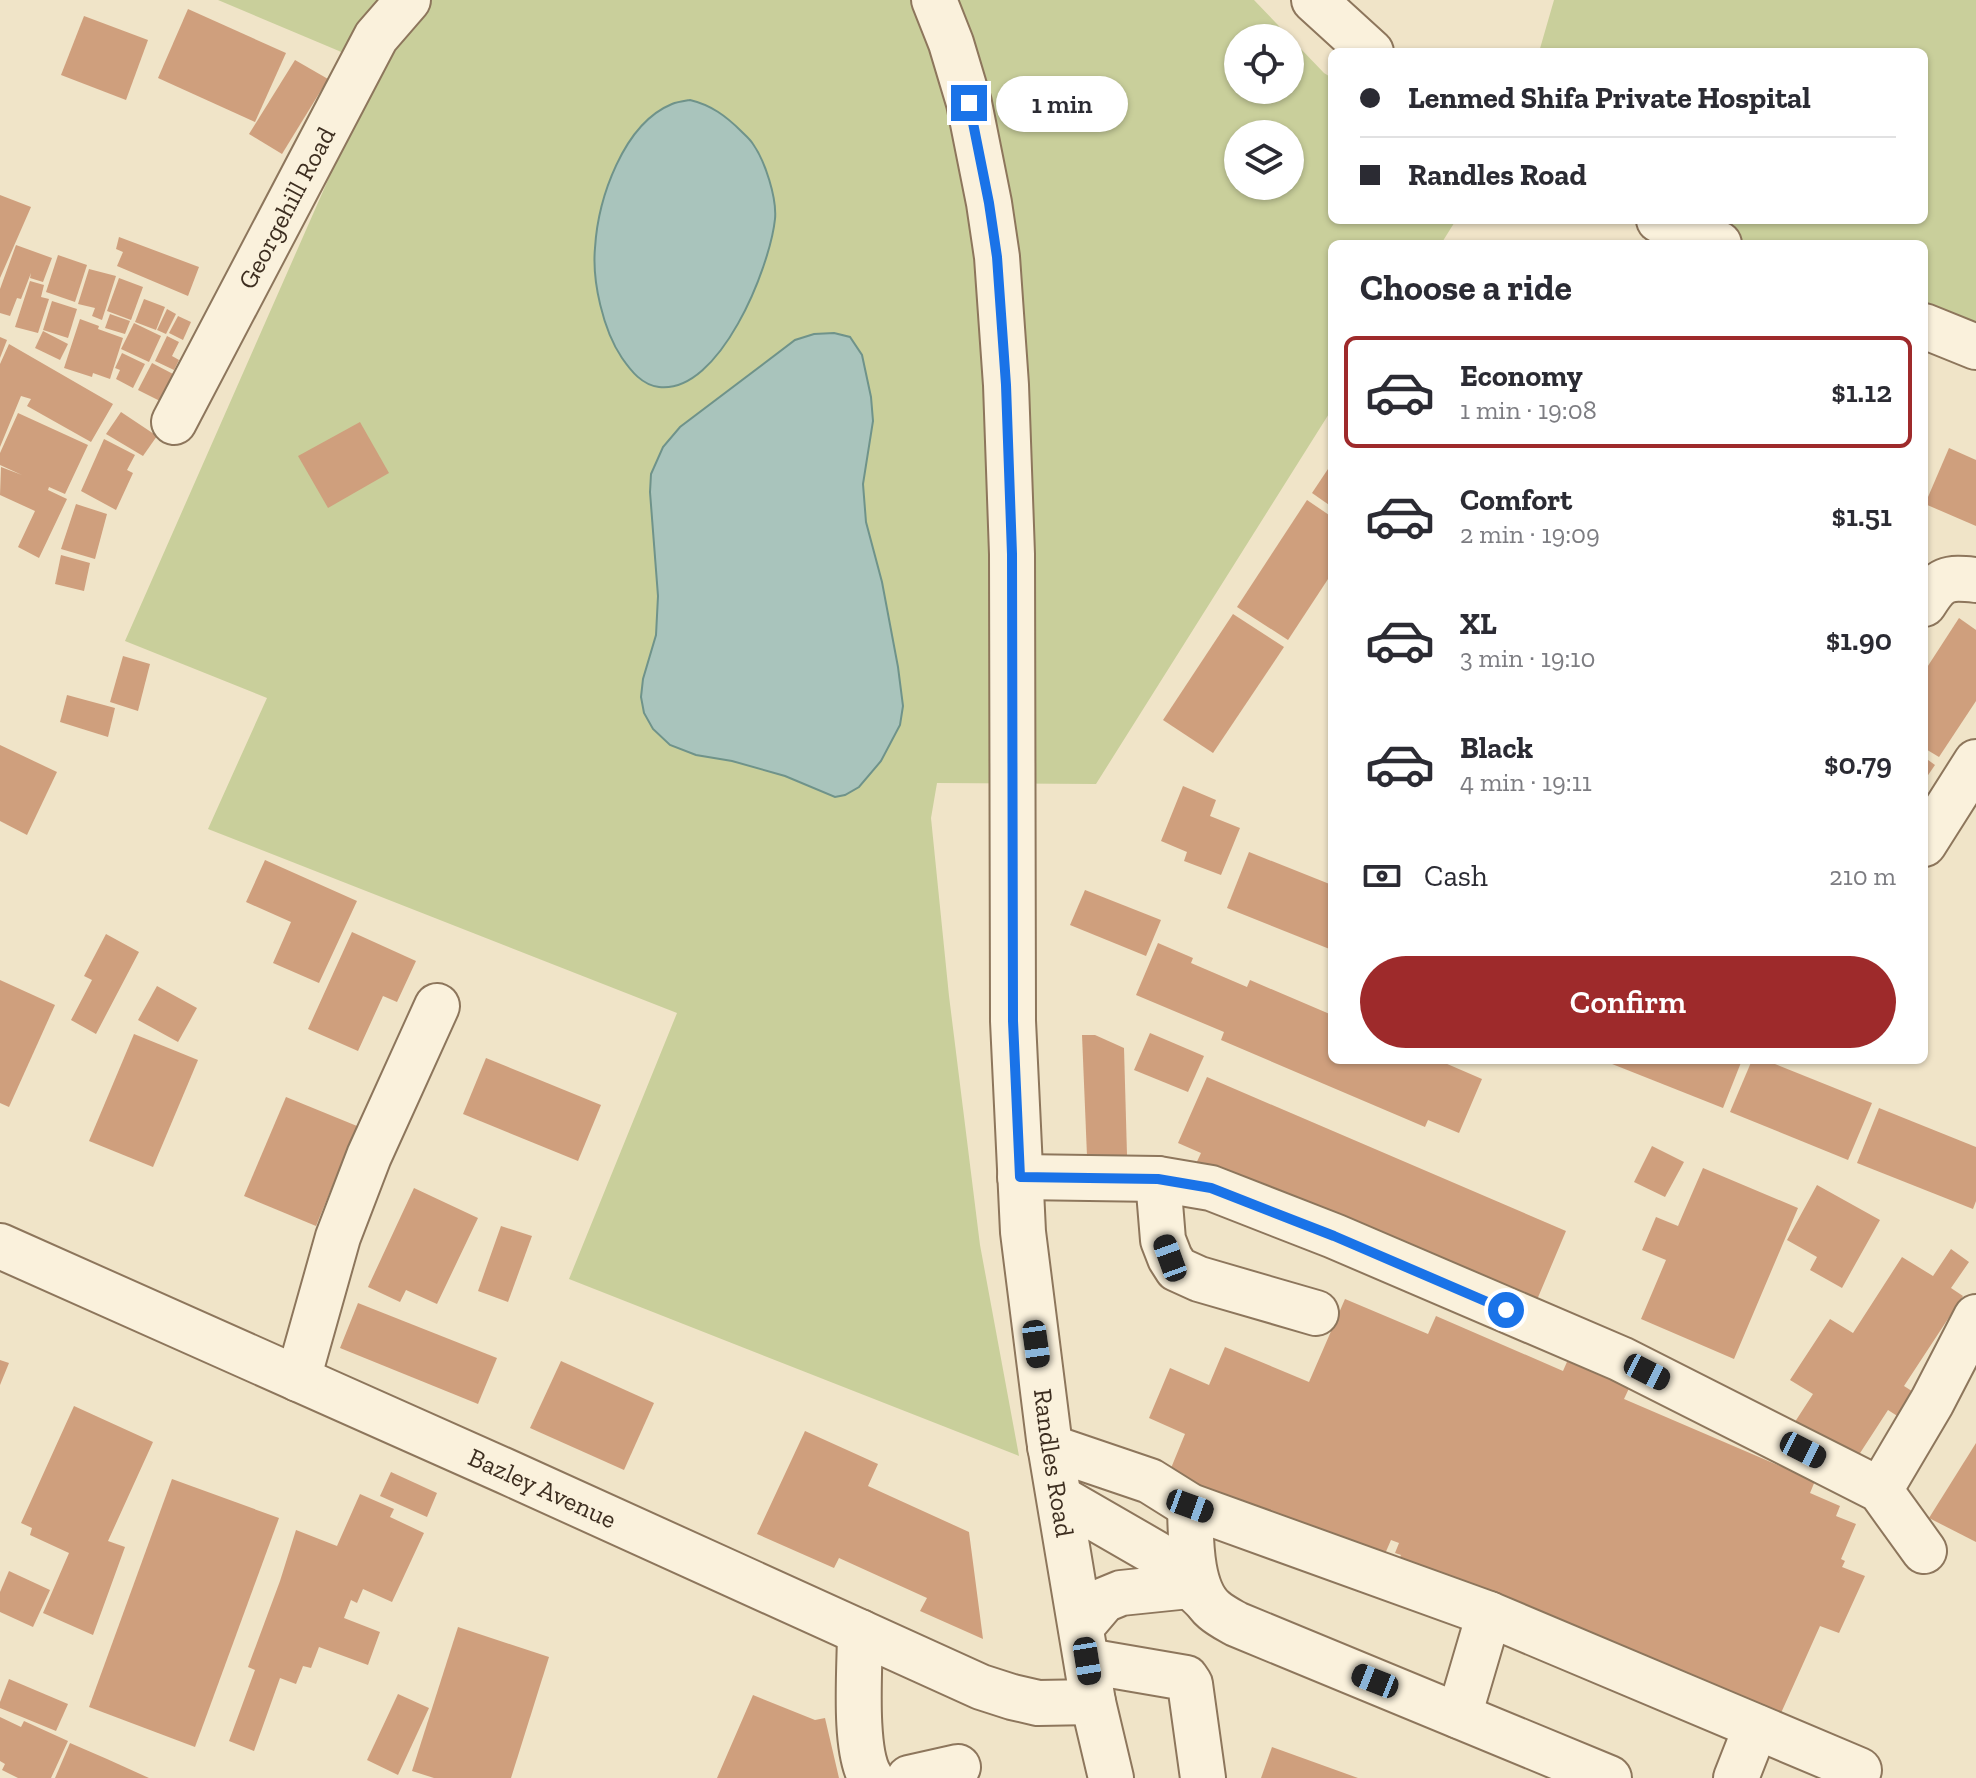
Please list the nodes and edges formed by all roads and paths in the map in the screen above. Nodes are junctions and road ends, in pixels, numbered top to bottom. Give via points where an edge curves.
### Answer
1 (408, 0) edge
2 (934, 0) edge
3 (1314, 0) edge
4 (1367, 48) edge
5 (1669, 224) edge
6 (1709, 240) edge
7 (1928, 328) edge
8 (1976, 347) edge
9 (174, 422) dead end
10 (1976, 580) edge
11 (1928, 598) edge
12 (1976, 762) edge
13 (1928, 838) edge
14 (437, 1006) dead end
15 (1020, 1177) junction
16 (1158, 1179) junction
17 (0, 1246) edge
18 (1316, 1313) dead end
19 (1976, 1317) edge
20 (298, 1379) junction
21 (1050, 1447) junction
22 (1880, 1490) junction
23 (1060, 1498) junction
24 (1190, 1506) junction
25 (1924, 1551) dead end
26 (1196, 1592) junction
27 (1489, 1614) junction
28 (860, 1632) junction
29 (1087, 1664) junction
30 (1459, 1716) junction
31 (1756, 1727) junction
32 (958, 1767) dead end
33 (1859, 1770) dead end
34 (871, 1778) edge
35 (909, 1778) edge
36 (1111, 1778) edge
37 (1203, 1778) edge
38 (1609, 1778) edge
39 (1736, 1778) edge

1 - 9 street, Georgehill Road via 376,37
2 - 15 street, Randles Road via 969,103 997,257 1012,554 1013,1021
3 - 4 street
5 - 6 street
7 - 8 street
10 - 11 street via 1951,578
12 - 13 street
14 - 20 street via 338,1237
15 - 16 street
15 - 21 street, Randles Road
16 - 18 street via 1163,1240 1177,1269
16 - 22 street via 1211,1188 1621,1359
17 - 20 street, Bazley Avenue
19 - 22 street
20 - 28 street, Bazley Avenue
21 - 23 street, Randles Road
21 - 24 street via 1150,1481
22 - 25 street
23 - 26 street via 1157,1554
23 - 29 street, Randles Road
24 - 26 street
24 - 27 street
26 - 29 street via 1121,1593 1104,1600
26 - 30 street via 1236,1624
27 - 30 street
27 - 31 street
28 - 29 street, Bazley Avenue via 981,1687 1038,1703
28 - 34 street via 860,1735
29 - 36 street, Randles Road
29 - 37 street, Bazley Avenue via 1186,1678
30 - 38 street
31 - 33 street
31 - 39 street
32 - 35 street

